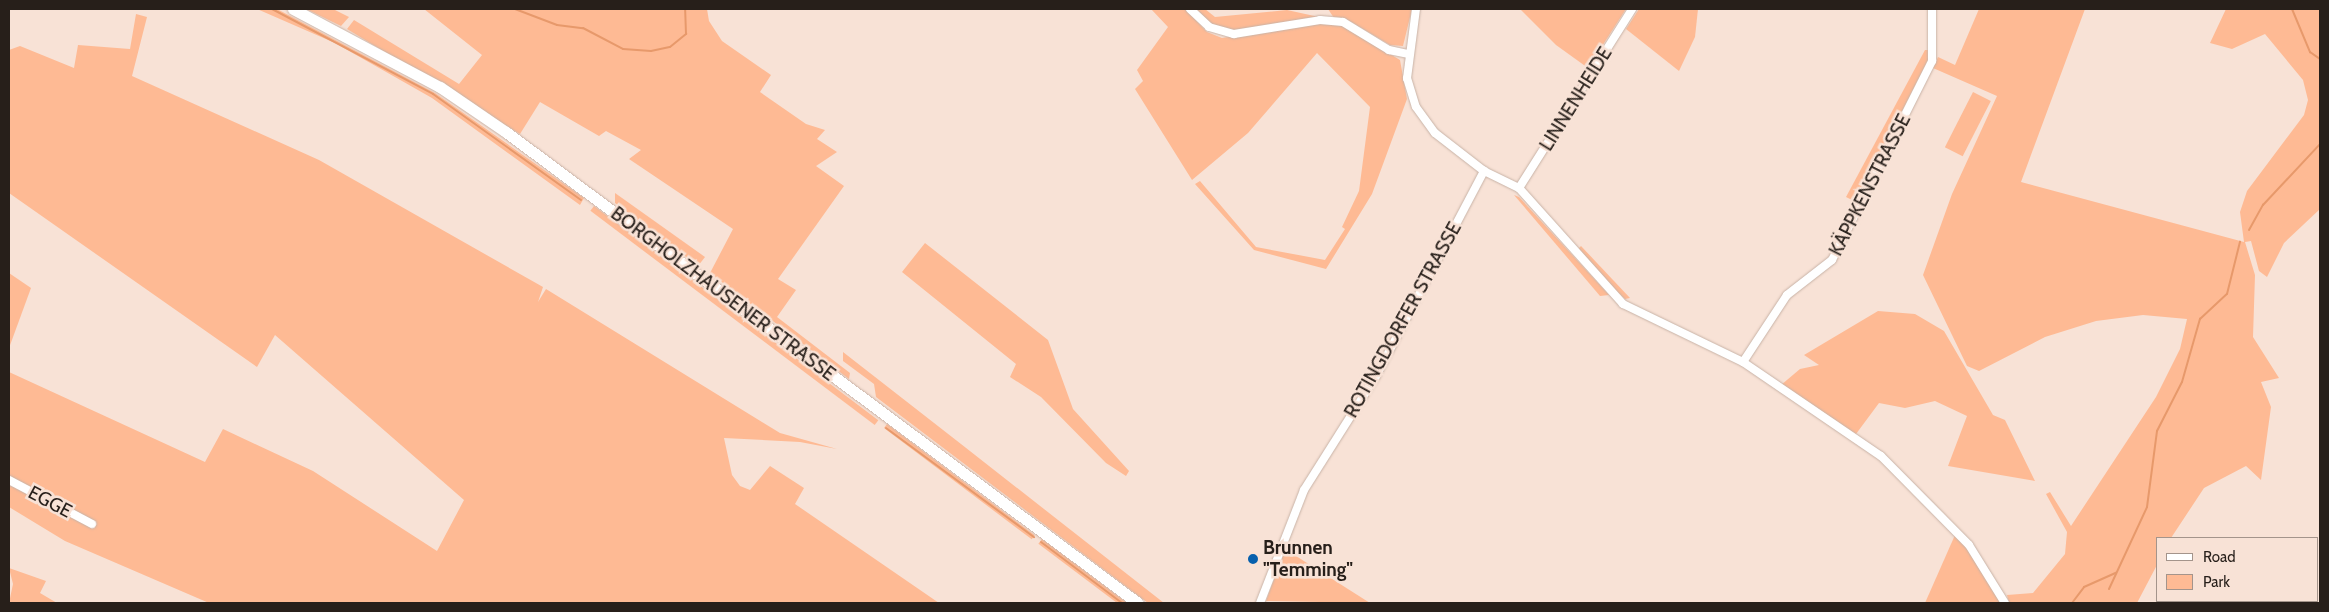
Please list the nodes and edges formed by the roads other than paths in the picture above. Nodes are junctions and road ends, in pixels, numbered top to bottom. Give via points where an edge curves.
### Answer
1 (293, 9) edge
2 (1190, 9) edge
3 (1416, 9) edge
4 (1632, 9) edge
5 (1932, 9) edge
6 (1408, 54) junction
7 (1484, 171) junction
8 (1519, 188) junction
9 (1742, 362) junction
10 (9, 480) edge
11 (92, 524) dead end
12 (1138, 603) edge
13 (1260, 603) edge
14 (2005, 603) edge

1 - 12 main road, BORGHOLZHAUSENER STRASSE via 440,87 506,132
2 - 6 street via 1208,28 1228,34 1320,20 1343,22 1388,50
3 - 6 street
4 - 8 street, LINNENHEIDE
5 - 9 street, KÄPPKENSTRASSE via 1932,61 1832,260 1787,295
6 - 7 street via 1410,88 1423,120
7 - 8 street
7 - 13 street, ROTINGDORFER STRASSE via 1376,376 1304,490
8 - 9 street via 1623,304
9 - 14 street via 1881,456 1969,546
10 - 11 street, EGGE

